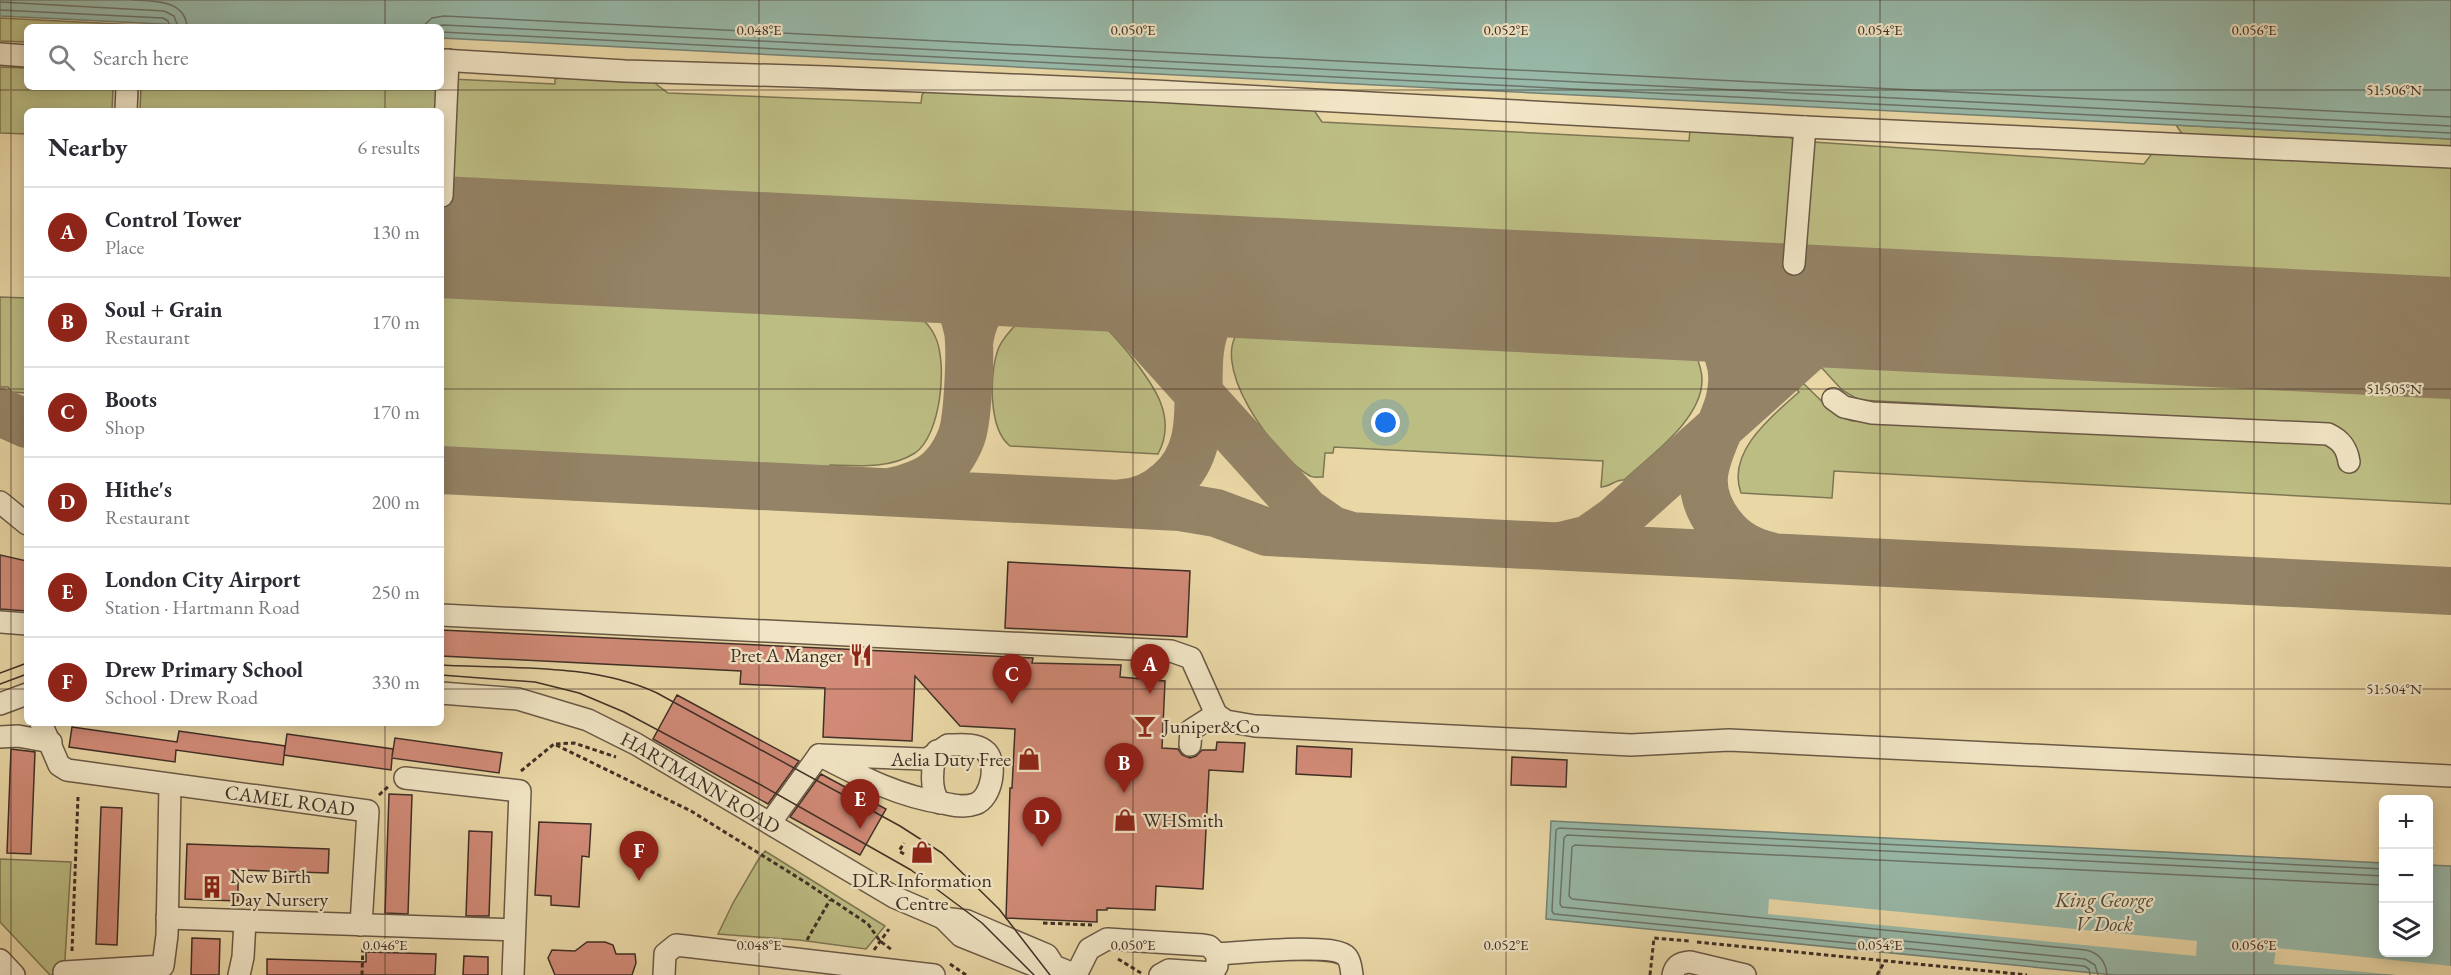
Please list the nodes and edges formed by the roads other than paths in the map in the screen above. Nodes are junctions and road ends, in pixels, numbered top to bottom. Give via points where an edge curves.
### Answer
1 (0, 54) edge
2 (24, 56) edge
3 (445, 60) edge
4 (127, 90) edge
5 (126, 108) edge
6 (444, 108) edge
7 (1805, 127) junction
8 (2451, 158) edge
9 (1794, 264) dead end
10 (1833, 399) dead end
11 (2349, 462) dead end
12 (0, 502) edge
13 (24, 522) edge
14 (444, 615) edge
15 (0, 622) edge
16 (24, 624) edge
17 (444, 693) edge
18 (24, 695) edge
19 (0, 704) edge
20 (1216, 714) junction
21 (43, 726) edge
22 (17, 732) edge
23 (51, 742) junction
24 (1190, 745) dead end
25 (937, 751) junction
26 (819, 755) junction
27 (2451, 776) edge
28 (405, 778) road end
29 (170, 786) junction
30 (940, 803) junction
31 (770, 823) junction
32 (167, 918) junction
33 (245, 921) junction
34 (363, 925) junction
35 (514, 930) junction
36 (1217, 954) junction
37 (0, 960) edge
38 (807, 965) edge
39 (68, 972) road end
40 (1729, 974) edge
41 (14, 975) edge
42 (239, 975) edge
43 (513, 975) edge
44 (664, 975) edge
45 (934, 975) edge
46 (1076, 975) edge
47 (1160, 975) edge
48 (1352, 975) edge
49 (1672, 975) edge

1 - 2 street
3 - 6 street
3 - 7 street via 626,71 1154,91
4 - 5 street
7 - 8 street
7 - 9 street
10 - 11 street via 1844,407 1872,413 2321,433 2341,441
12 - 13 street
14 - 20 street via 1171,651 1191,658
15 - 16 street
17 - 31 street, HARTMANN ROAD via 518,699 588,720
18 - 19 street
20 - 24 street via 1191,730
20 - 27 street via 1226,722 1241,725 1361,732 1631,745 1729,740
21 - 23 street, CAMEL ROAD
22 - 23 street
23 - 29 street, CAMEL ROAD via 59,765 67,770
25 - 26 street via 929,758 917,759
25 - 30 street via 933,786
25 - 30 street via 948,745 976,746 986,751 992,761 986,798 969,806
26 - 30 street via 878,786
26 - 31 street
28 - 35 street via 519,791
29 - 32 street
29 - 34 street, CAMEL ROAD via 368,811
31 - 46 street, HARTMANN ROAD via 894,897 943,918 967,921 1047,955 1054,966
32 - 33 street
32 - 39 street via 163,966
33 - 34 street
33 - 42 street
34 - 35 street
35 - 43 street
36 - 46 street via 1203,945 1107,939 1089,949
36 - 47 street via 1214,973 1169,970
36 - 48 street via 1323,948 1347,957
37 - 41 street
38 - 44 street via 676,945 665,954
38 - 45 street
40 - 49 street via 1690,962 1674,968

